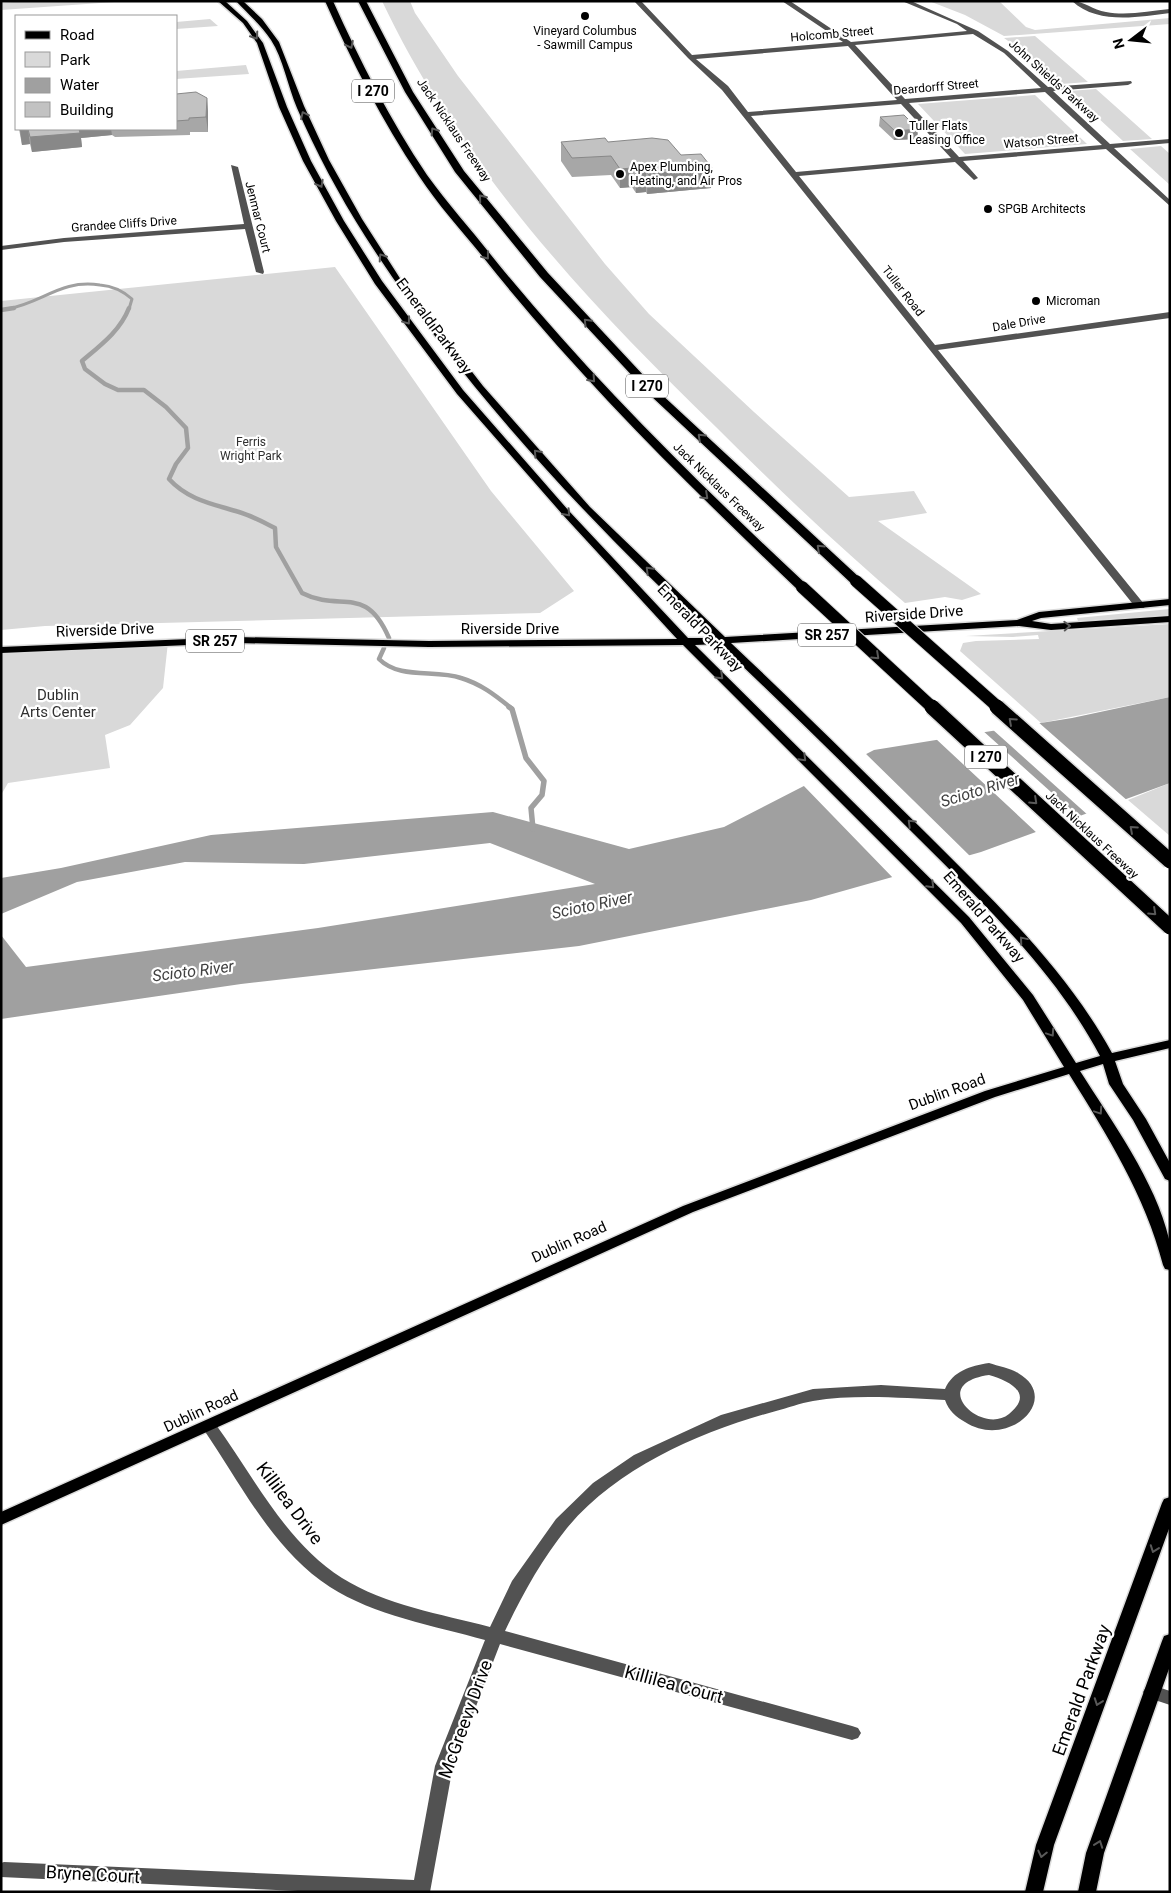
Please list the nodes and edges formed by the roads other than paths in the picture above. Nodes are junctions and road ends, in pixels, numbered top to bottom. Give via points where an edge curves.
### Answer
1 (221, 1) edge
2 (239, 1) edge
3 (329, 1) edge
4 (362, 1) edge
5 (637, 1) edge
6 (785, 1) edge
7 (905, 1) edge
8 (1075, 1) edge
9 (1170, 11) edge
10 (976, 32) junction
11 (850, 44) junction
12 (690, 57) junction
13 (1128, 83) dead end
14 (1048, 89) junction
15 (902, 101) junction
16 (746, 114) junction
17 (1170, 141) edge
18 (1109, 147) junction
19 (958, 160) junction
20 (234, 167) dead end
21 (795, 174) junction
22 (974, 178) dead end
23 (1169, 202) edge
24 (248, 226) junction
25 (1, 248) edge
26 (260, 272) dead end
27 (1170, 315) edge
28 (933, 348) junction
29 (1170, 602) edge
30 (1140, 606) junction
31 (1170, 619) edge
32 (1019, 623) junction
33 (722, 640) junction
34 (686, 642) junction
35 (1, 650) edge
36 (1170, 861) edge
37 (1170, 927) edge
38 (1170, 1044) edge
39 (1108, 1058) junction
40 (1073, 1070) junction
41 (1170, 1176) edge
42 (1170, 1265) edge
43 (952, 1395) junction
44 (210, 1426) junction
45 (1170, 1503) edge
46 (1, 1519) edge
47 (495, 1635) junction
48 (1170, 1641) edge
49 (1152, 1692) junction
50 (1170, 1698) edge
51 (852, 1732) dead end
52 (4, 1870) dead end
53 (421, 1890) edge
54 (1034, 1892) edge
55 (1087, 1892) edge

1 -> 34 main road, Emerald Parkway via 245,22 260,43 307,162 378,282 460,392 566,513
33 -> 2 main road, Emerald Parkway via 587,509 480,388 400,284 325,160 276,42 260,20
3 -> 37 highway, Jack Nicklaus Freeway / I 270, bridge via 374,93 424,176 506,281 612,401 698,490
36 -> 4 highway, Jack Nicklaus Freeway / I 270, bridge via 856,581 654,394 544,275 460,172 409,92
5 - 12 street, Tuller Road
6 - 11 street
7 - 10 street, John Shields Parkway
8 - 9 street via 1088,10 1109,14
10 - 11 street, Holcomb Street
10 - 14 street, John Shields Parkway
11 - 12 street, Holcomb Street
11 - 15 street
12 - 16 street, Tuller Road via 719,81
13 - 14 street, Deardorff Street
14 - 15 street, Deardorff Street
14 - 18 street, John Shields Parkway
15 - 16 street, Deardorff Street
15 - 19 street
16 - 21 street, Tuller Road
17 - 18 street, Watson Street
18 - 19 street, Watson Street
18 - 23 street, John Shields Parkway
19 - 21 street, Watson Street
19 - 22 street
20 - 24 street, Jenmar Court
21 - 28 street, Tuller Road
24 - 25 street, Grandee Cliffs Drive
24 - 26 street, Jenmar Court
27 - 28 street, Dale Drive via 1094,323
28 - 30 street, Tuller Road
29 - 30 main road, Riverside Drive / SR 257
30 - 32 main road, Riverside Drive / SR 257 via 1039,615
32 -> 31 main road, Riverside Drive / SR 257 via 1051,627
32 - 33 main road, Riverside Drive / SR 257
33 - 34 main road, Riverside Drive / SR 257
39 -> 33 main road, Emerald Parkway via 1065,991 1003,916
34 - 35 main road, Riverside Drive / SR 257 via 428,644 236,640
34 -> 40 main road, Emerald Parkway via 970,927 1028,998
38 - 39 main road, Dublin Road
39 - 40 main road, Dublin Road
39 - 41 main road, Emerald Parkway via 1116,1084
40 -> 42 main road, Emerald Parkway via 1125,1153 1149,1203
40 - 44 main road, Dublin Road via 990,1094 688,1209
43 - 43 street via 962,1413 985,1424 1015,1419 1026,1409 1028,1400 1026,1391 1011,1376 988,1369 966,1373 958,1379
43 - 47 street, McGreevy Drive via 881,1390 813,1395 726,1419 640,1459 599,1487 562,1523 518,1586
44 - 46 main road, Dublin Road
44 - 47 street, Killilea Drive via 276,1524 316,1568 336,1583 385,1604
45 -> 54 main road, Emerald Parkway via 1045,1845
47 - 51 street, Killilea Court
47 - 53 street, McGreevy Drive via 444,1766
48 - 49 main road
49 - 50 street
55 -> 49 main road via 1095,1853
52 - 53 street, Bryne Court

